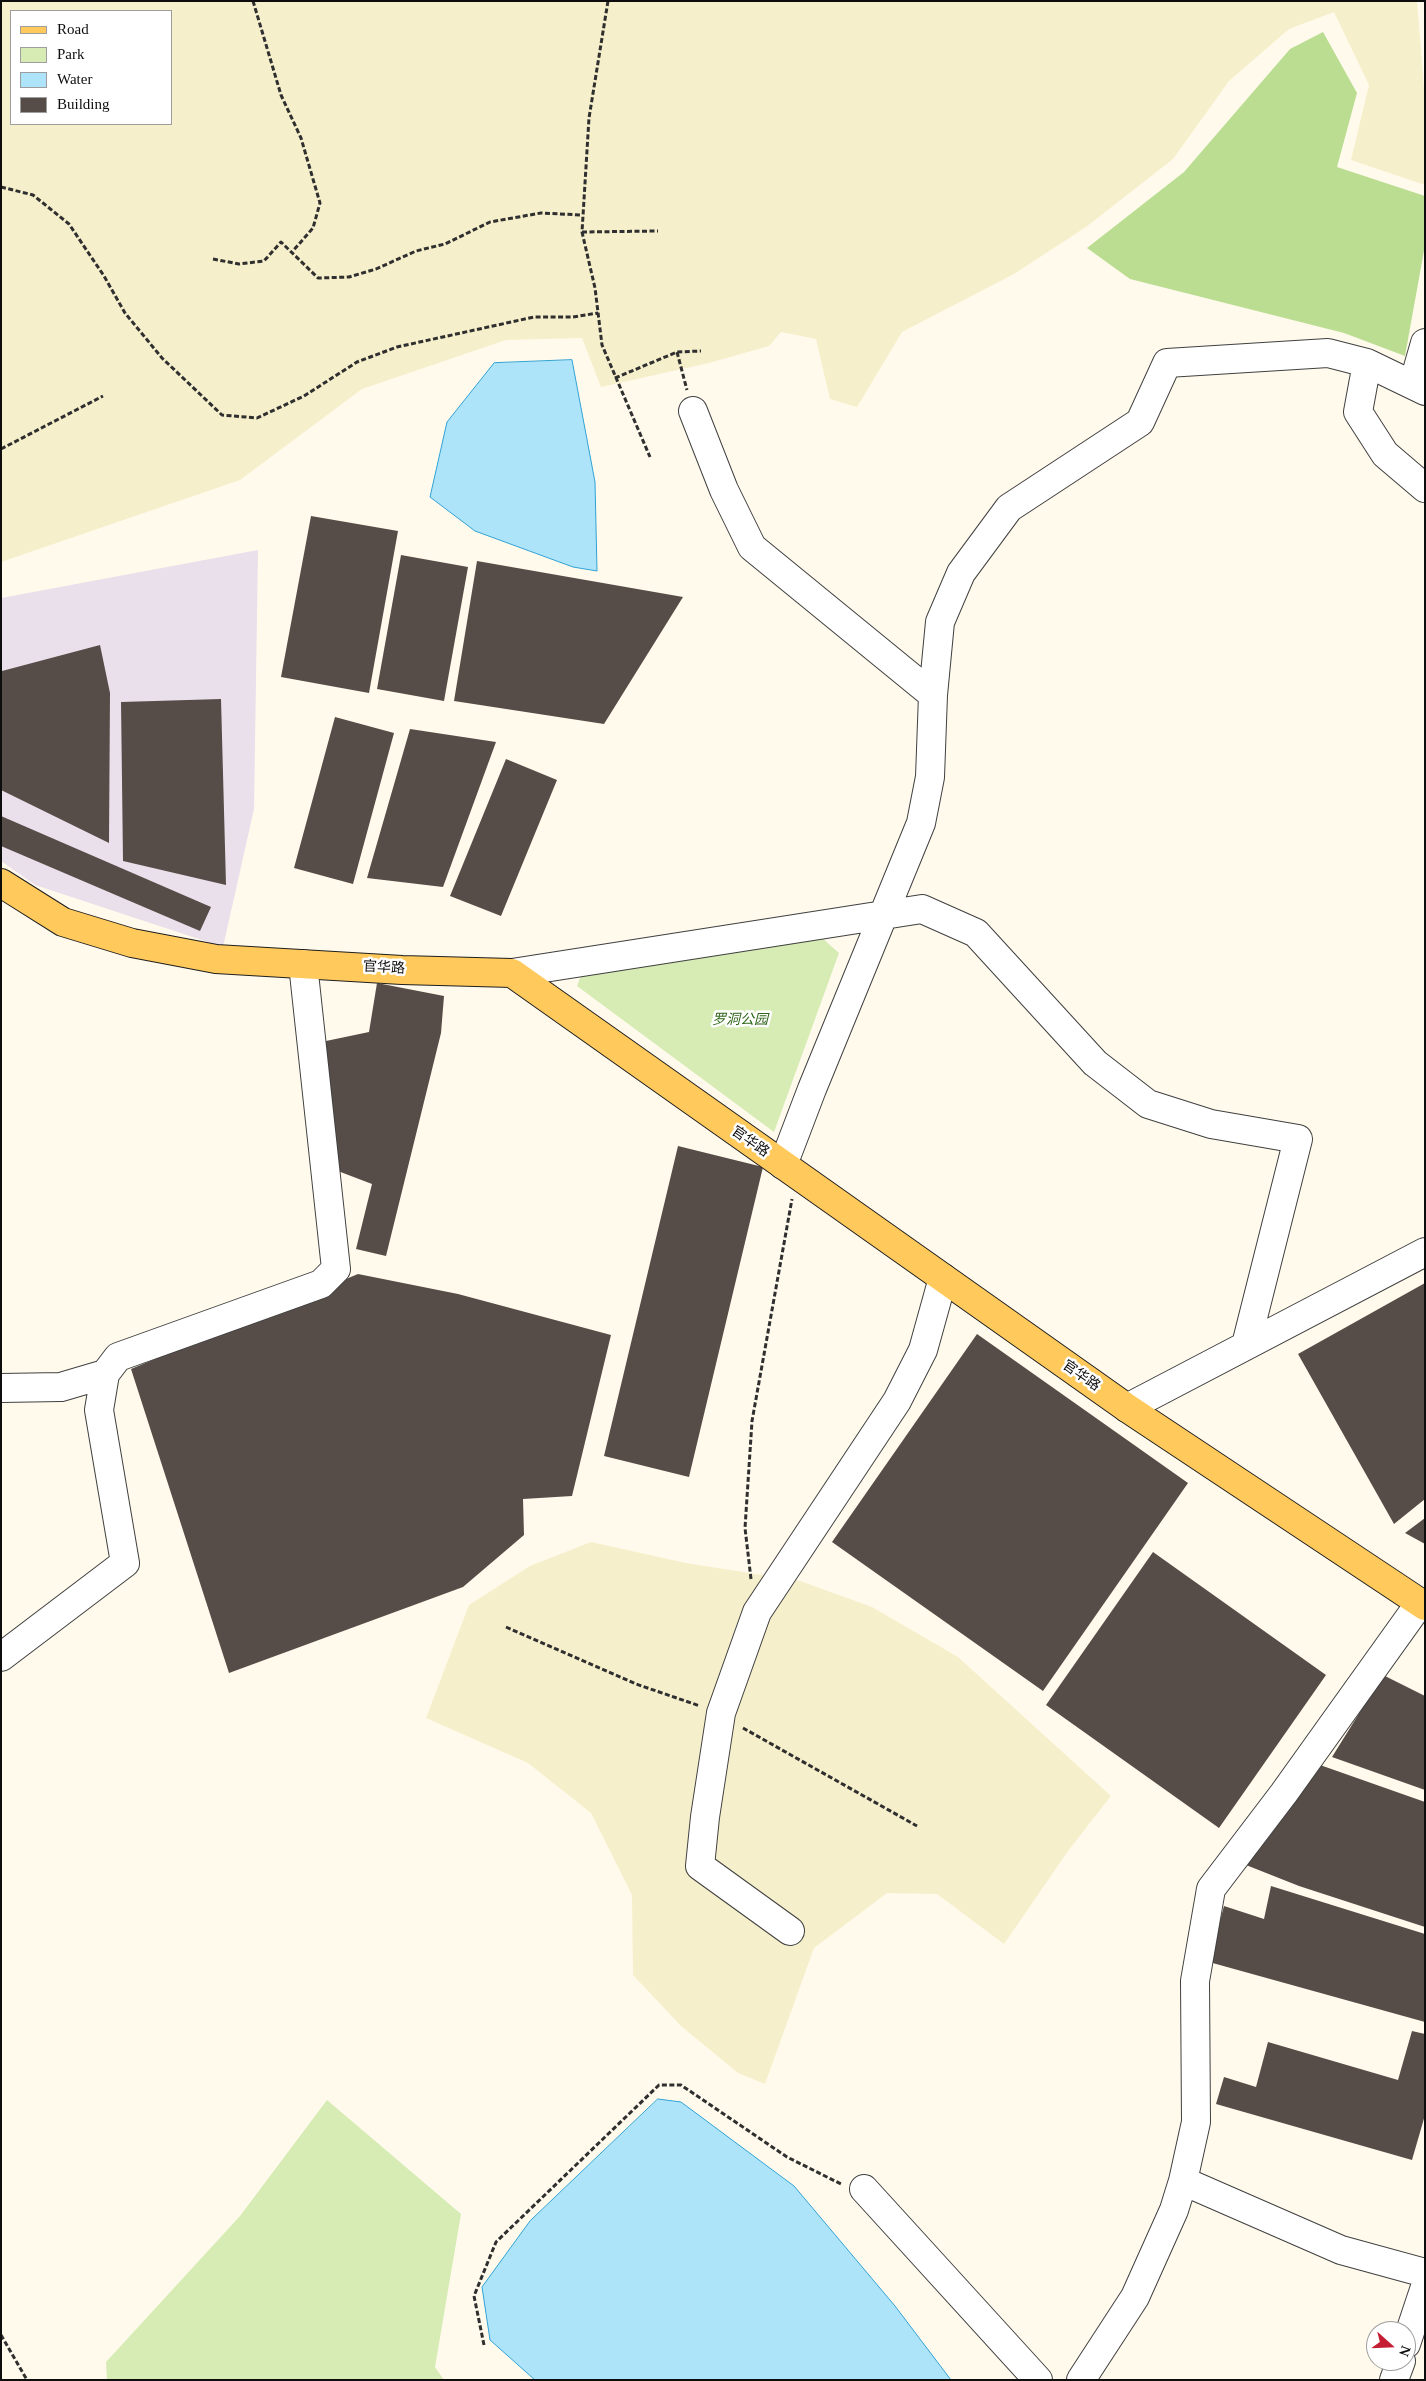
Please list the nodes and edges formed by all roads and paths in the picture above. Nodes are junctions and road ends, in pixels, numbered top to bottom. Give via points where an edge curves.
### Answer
1 (253, 1) edge
2 (608, 1) edge
3 (1, 187) edge
4 (582, 216) junction
5 (658, 231) dead end
6 (582, 232) junction
7 (292, 252) junction
8 (213, 259) dead end
9 (598, 314) junction
10 (1425, 343) edge
11 (702, 351) dead end
12 (677, 352) junction
13 (1367, 363) junction
14 (615, 378) junction
15 (1419, 388) edge
16 (102, 396) dead end
17 (693, 411) joint
18 (1, 449) edge
19 (650, 457) dead end
20 (1425, 488) edge
21 (933, 695) junction
22 (1, 884) edge
23 (883, 916) junction
24 (303, 964) junction
25 (512, 973) junction
26 (790, 1170) junction
27 (1425, 1252) edge
28 (944, 1278) junction
29 (1246, 1345) junction
30 (105, 1374) junction
31 (1, 1388) edge
32 (1127, 1408) junction
33 (1422, 1604) edge
34 (757, 1612) junction
35 (1, 1657) edge
36 (790, 1931) dead end
37 (1183, 2181) junction
38 (869, 2195) joint
39 (1425, 2273) edge
40 (1425, 2286) edge
41 (1414, 2321) edge
42 (1, 2335) edge
43 (484, 2344) dead end
44 (27, 2380) edge
45 (1038, 2380) edge
46 (1081, 2380) edge

1 - 7 path via 280,95 301,138 320,203 313,228
2 - 4 path via 589,118
3 - 9 path via 33,195 69,224 125,313 162,358 222,415 257,418 304,396 357,362 397,348 534,317
4 - 6 path
4 - 7 path via 541,213 490,222 445,244 416,251 349,277 318,278
5 - 6 path
6 - 9 path
7 - 8 path via 280,242 264,261 239,264
9 - 14 path via 602,345
10 - 15 street
11 - 12 path
12 - 14 path
12 - 17 path
13 - 15 street
13 - 20 street via 1358,412 1384,454
13 - 21 street via 1328,353 1167,363 1140,422 1009,508 961,573 940,622
14 - 19 path
16 - 18 path
17 - 21 street via 724,490 752,547
21 - 23 street via 930,777 920,823
22 - 24 main road, 官华路 via 63,922 132,943 216,959
23 - 25 street
23 - 26 street via 812,1089
23 - 29 street via 922,909 976,933 1095,1063 1148,1104 1211,1124 1298,1139
24 - 25 main road, 官华路
24 - 30 street via 336,1269 320,1284 118,1357
25 - 26 main road, 官华路
26 - 28 main road, 官华路
26 - 34 path via 752,1421 745,1528 752,1596
27 - 29 street
28 - 32 main road, 官华路
28 - 34 street via 923,1350 896,1402
29 - 32 street
30 - 31 street via 61,1386
30 - 35 street via 99,1410 125,1563
32 - 33 main road, 官华路
33 - 37 street via 1211,1889 1195,1981 1196,2122
34 - 36 street via 721,1713 704,1817 700,1866
37 - 39 street via 1341,2250
37 - 46 street via 1174,2210 1135,2297
38 - 43 path via 787,2156 681,2086 659,2085 496,2242 474,2296
38 - 45 street
40 - 41 street
42 - 44 path

